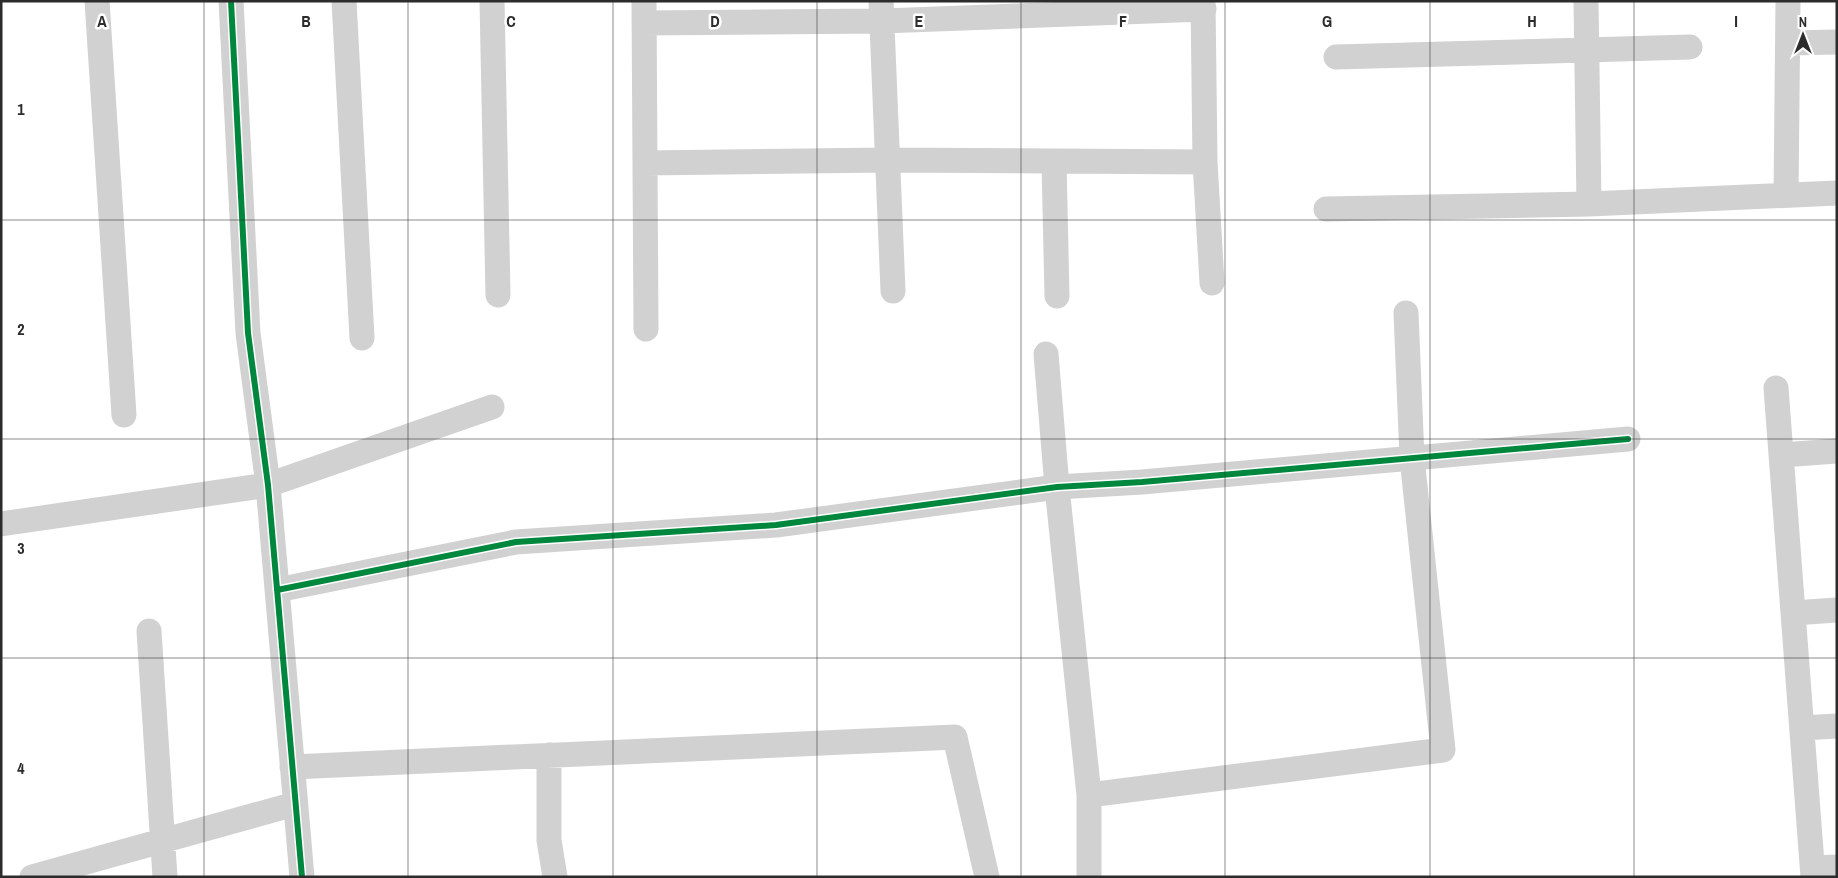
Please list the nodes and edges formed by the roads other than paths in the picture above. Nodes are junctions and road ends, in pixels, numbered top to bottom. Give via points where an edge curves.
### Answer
1 (97, 1) edge
2 (231, 1) edge
3 (344, 1) edge
4 (492, 1) edge
5 (1586, 1) edge
6 (1788, 1) edge
7 (1203, 5) edge
8 (882, 11) edge
9 (644, 12) edge
10 (1837, 42) edge
11 (1788, 43) junction
12 (1690, 47) dead end
13 (1586, 49) junction
14 (1336, 58) dead end
15 (888, 160) junction
16 (1054, 162) junction
17 (1205, 162) junction
18 (645, 163) junction
19 (1786, 194) junction
20 (1837, 194) edge
21 (1589, 204) junction
22 (1326, 209) dead end
23 (1212, 283) dead end
24 (893, 291) dead end
25 (498, 295) dead end
26 (1057, 296) dead end
27 (1406, 313) dead end
28 (646, 329) dead end
29 (362, 338) dead end
30 (1046, 354) dead end
31 (1776, 388) dead end
32 (492, 406) dead end
33 (124, 415) dead end
34 (1628, 439) dead end
35 (1837, 451) edge
36 (1781, 455) junction
37 (1412, 458) junction
38 (268, 485) junction
39 (1057, 487) junction
40 (1, 524) edge
41 (277, 590) junction
42 (1837, 610) edge
43 (1793, 613) junction
44 (148, 631) dead end
45 (1837, 726) edge
46 (1802, 728) junction
47 (549, 755) junction
48 (292, 766) junction
49 (1089, 795) junction
50 (295, 804) junction
51 (162, 840) junction
52 (1821, 870) edge
53 (32, 877) edge
54 (165, 877) edge
55 (302, 877) edge
56 (554, 877) edge
57 (987, 877) edge
58 (1089, 877) edge

1 - 33 street
2 - 38 street via 248,333
3 - 29 street
4 - 25 street
5 - 13 street
6 - 11 street
7 - 8 street
7 - 17 street
8 - 9 street
8 - 15 street
9 - 18 street
10 - 11 street
11 - 19 street
12 - 13 street
13 - 14 street
13 - 21 street
15 - 16 street
15 - 18 street
15 - 24 street
16 - 17 street
16 - 26 street
17 - 23 street
18 - 28 street
19 - 20 street
19 - 21 street
21 - 22 street
27 - 37 street
30 - 39 street
31 - 36 street
32 - 38 street
34 - 37 street
35 - 36 street
36 - 43 street
37 - 39 street
37 - 49 street via 1443,750
38 - 40 street
38 - 41 street
39 - 41 street via 776,525 516,542
39 - 49 street
41 - 48 street
42 - 43 street
43 - 46 street
44 - 51 street
45 - 46 street
46 - 52 street
47 - 48 street
47 - 56 street via 549,840
47 - 57 street via 954,737
48 - 50 street
49 - 58 street
50 - 51 street
50 - 55 street
51 - 53 street
51 - 54 street

